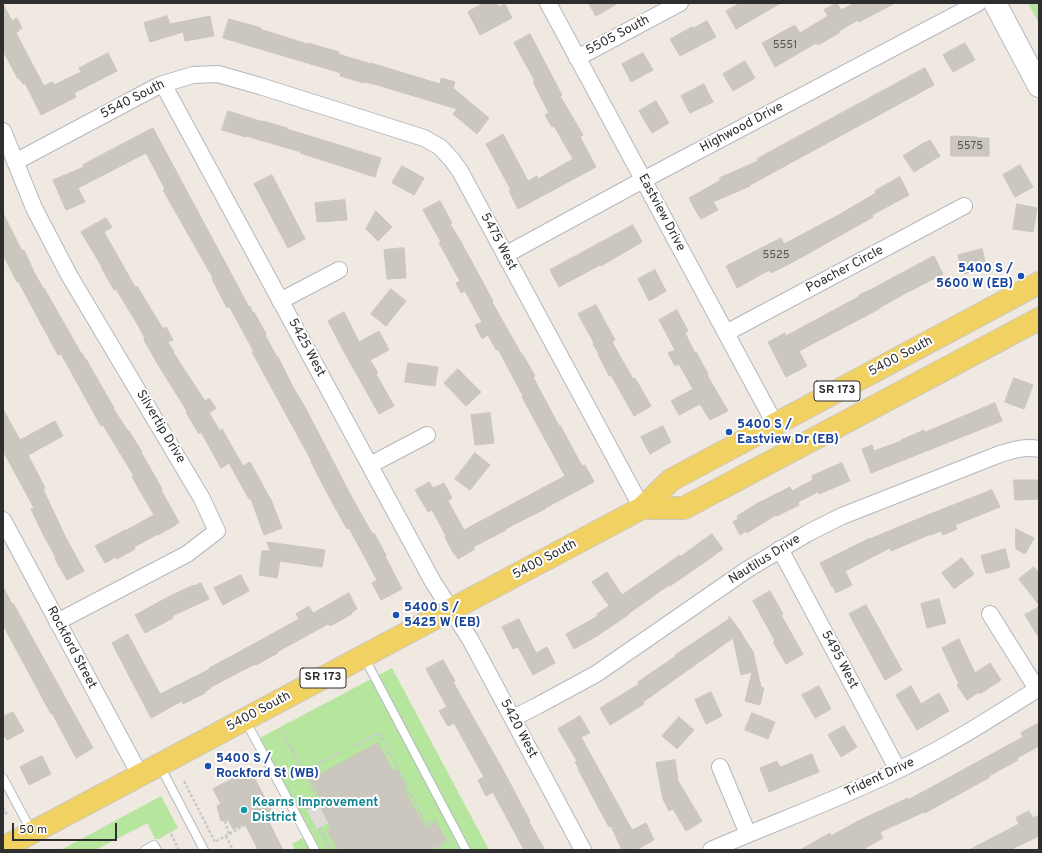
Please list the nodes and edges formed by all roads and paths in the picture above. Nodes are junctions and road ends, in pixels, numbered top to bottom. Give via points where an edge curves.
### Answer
1 (548, 3) edge
2 (680, 3) edge
3 (978, 3) edge
4 (995, 3) edge
5 (577, 58) junction
6 (163, 84) junction
7 (260, 86) joint
8 (1039, 86) edge
9 (3, 131) edge
10 (15, 162) junction
11 (644, 180) junction
12 (964, 206) dead end
13 (505, 255) junction
14 (339, 270) dead end
15 (1039, 283) edge
16 (280, 301) junction
17 (1039, 319) edge
18 (726, 333) junction
19 (775, 424) junction
20 (427, 435) dead end
21 (1039, 449) edge
22 (370, 465) junction
23 (642, 508) junction
24 (3, 520) edge
25 (780, 549) junction
26 (451, 610) junction
27 (990, 614) dead end
28 (58, 622) junction
29 (364, 656) junction
30 (1038, 689) edge
31 (513, 718) junction
32 (245, 719) junction
33 (282, 730) dead end
34 (353, 747) dead end
35 (341, 752) dead end
36 (160, 765) junction
37 (720, 767) dead end
38 (898, 770) junction
39 (140, 775) junction
40 (319, 775) dead end
41 (3, 778) edge
42 (184, 781) dead end
43 (3, 807) edge
44 (306, 808) dead end
45 (7, 815) dead end
46 (225, 820) dead end
47 (440, 824) dead end
48 (245, 825) dead end
49 (319, 828) dead end
50 (171, 834) dead end
51 (748, 834) junction
52 (227, 835) junction
53 (446, 835) dead end
54 (19, 841) edge
55 (439, 846) junction
56 (434, 848) dead end
57 (145, 850) edge
58 (157, 850) edge
59 (179, 850) edge
60 (204, 850) edge
61 (233, 850) edge
62 (315, 850) edge
63 (331, 850) edge
64 (441, 850) edge
65 (466, 850) edge
66 (583, 850) edge
67 (711, 850) edge

1 - 5 street, Eastview Drive
2 - 5 street, 5505 South
3 - 11 street, Highwood Drive
4 - 8 main road
5 - 11 street, Eastview Drive
6 - 7 street, 5540 South via 193,75 218,74
6 - 10 street, 5540 South
6 - 16 street, 5425 West
7 - 13 street, 5475 West via 424,138 440,148 460,171
9 - 10 street
10 - 28 street, Silvertip Drive via 34,208 62,262 201,496 217,530 187,554
11 - 13 street, Highwood Drive
11 - 18 street, Eastview Drive
12 - 18 street, Poacher Circle
13 - 23 street, 5475 West
14 - 16 street
15 - 19 main road, 5400 South / SR 173
16 - 22 street, 5425 West
17 - 23 main road, 5400 South / SR 173 via 684,508
18 - 19 street, Eastview Drive
19 - 23 main road, 5400 South / SR 173 via 671,480
20 - 22 street
21 - 25 street, Nautilus Drive via 1018,449 1000,454 842,516
22 - 26 street, 5425 West via 433,582
23 - 26 main road, 5400 South / SR 173
24 - 28 street, Rockford Street
25 - 31 street, Nautilus Drive via 596,674
25 - 38 street, 5495 West
26 - 29 main road, 5400 South / SR 173
26 - 31 street, 5420 West
27 - 30 street
28 - 39 street, Rockford Street
29 - 32 main road, 5400 South / SR 173
29 - 65 lane
30 - 38 street, Trident Drive via 928,755
31 - 66 street, 5420 West
32 - 36 main road, 5400 South / SR 173
32 - 62 lane
33 - 44 path via 319,802
34 - 47 path via 378,733 426,824 437,819
35 - 40 path via 314,766
36 - 39 main road, 5400 South / SR 173
36 - 60 lane
37 - 51 street
38 - 51 street, Trident Drive via 854,791
39 - 54 main road, 5400 South / SR 173
41 - 54 lane
42 - 52 path via 215,842
43 - 45 path
46 - 52 path
48 - 52 path
49 - 63 path
50 - 59 path
51 - 67 street, Trident Drive
52 - 61 path
53 - 55 path via 448,841
55 - 56 path
55 - 64 path
57 - 58 lane via 154,845

